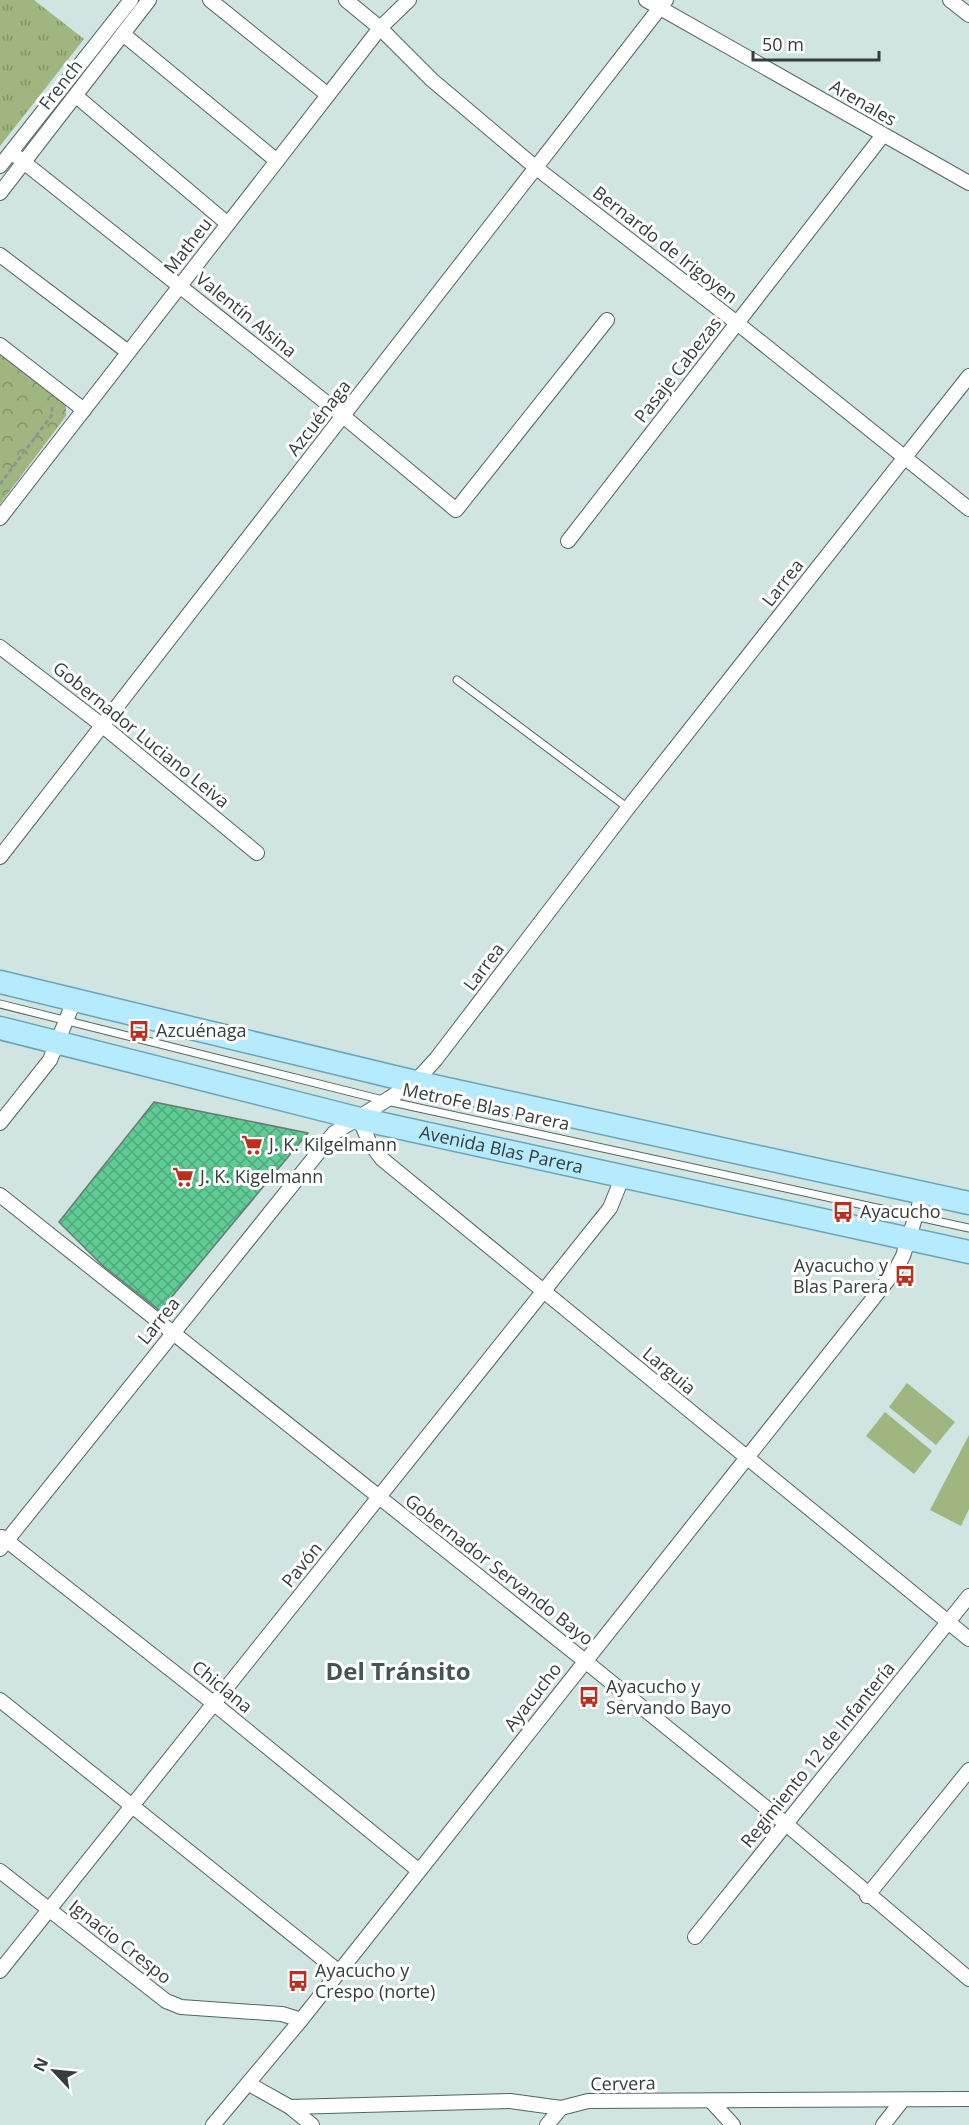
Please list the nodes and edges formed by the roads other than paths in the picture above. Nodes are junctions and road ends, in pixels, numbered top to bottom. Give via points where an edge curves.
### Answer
1 (131, 0) edge
2 (149, 0) edge
3 (210, 0) edge
4 (346, 0) edge
5 (408, 0) edge
6 (646, 0) edge
7 (950, 0) edge
8 (663, 4) edge
9 (969, 15) edge
10 (380, 28) junction
11 (123, 34) junction
12 (328, 95) junction
13 (76, 96) junction
14 (883, 135) junction
15 (10, 152) junction
16 (277, 161) junction
17 (23, 162) junction
18 (0, 166) edge
19 (536, 167) junction
20 (969, 183) edge
21 (1, 188) edge
22 (228, 224) junction
23 (0, 255) edge
24 (180, 286) junction
25 (607, 320) dead end
26 (737, 323) junction
27 (0, 345) edge
28 (128, 352) junction
29 (969, 376) edge
30 (84, 410) junction
31 (344, 416) junction
32 (905, 458) junction
33 (969, 509) edge
34 (0, 518) edge
35 (567, 541) dead end
36 (0, 647) edge
37 (457, 680) dead end
38 (104, 726) junction
39 (628, 808) junction
40 (257, 853) dead end
41 (0, 857) edge
42 (0, 982) edge
43 (0, 1004) edge
44 (70, 1012) junction
45 (0, 1028) edge
46 (58, 1043) junction
47 (415, 1082) junction
48 (387, 1101) junction
49 (360, 1119) junction
50 (0, 1123) edge
51 (623, 1176) junction
52 (924, 1193) junction
53 (0, 1195) edge
54 (969, 1203) edge
55 (918, 1217) junction
56 (969, 1228) edge
57 (909, 1239) junction
58 (969, 1252) edge
59 (543, 1290) junction
60 (173, 1333) junction
61 (747, 1459) junction
62 (379, 1498) junction
63 (2, 1542) edge
64 (969, 1596) edge
65 (948, 1622) junction
66 (969, 1639) edge
67 (585, 1661) junction
68 (0, 1700) edge
69 (212, 1702) junction
70 (969, 1770) edge
71 (132, 1804) junction
72 (786, 1824) junction
73 (418, 1870) junction
74 (0, 1871) edge
75 (867, 1896) junction
76 (48, 1909) junction
77 (695, 1937) dead end
78 (0, 1971) edge
79 (338, 1971) junction
80 (969, 1979) edge
81 (301, 2020) junction
82 (249, 2084) junction
83 (969, 2098) edge
84 (711, 2101) junction
85 (902, 2101) junction
86 (290, 2107) junction
87 (561, 2108) junction
88 (213, 2125) edge
89 (312, 2125) edge
90 (547, 2125) edge
91 (733, 2125) edge
92 (883, 2125) edge

1 - 15 street, French
2 - 11 street, French
3 - 12 street
4 - 10 street, Bernardo de Irigoyen
5 - 10 street, Matheu
6 - 8 street, Arenales
7 - 9 street
8 - 14 street, Arenales
8 - 19 street, Azcuénaga
10 - 12 street, Matheu
10 - 19 street, Bernardo de Irigoyen via 432,80
11 - 13 street, French
11 - 16 street
12 - 16 street, Matheu
13 - 17 street, French
13 - 22 street
14 - 20 street, Arenales
14 - 26 street, Pasaje Cabezas
15 - 17 street, Valentín Alsina
15 - 18 street, French
16 - 22 street, Matheu
17 - 21 street, French
17 - 24 street, Valentín Alsina
19 - 26 street, Bernardo de Irigoyen
19 - 31 street, Azcuénaga
22 - 24 street, Matheu
23 - 28 street
24 - 28 street, Matheu
24 - 31 street, Valentín Alsina
25 - 31 street, Valentín Alsina via 456,510
26 - 32 street, Bernardo de Irigoyen
26 - 35 street, Pasaje Cabezas
27 - 30 street
28 - 30 street, Matheu
29 - 32 street, Larrea
30 - 34 street, Matheu
31 - 38 street, Azcuénaga
32 - 33 street, Bernardo de Irigoyen
32 - 39 street, Larrea
36 - 38 street, Gobernador Luciano Leiva
37 - 39 lane
38 - 40 street, Gobernador Luciano Leiva
38 - 41 street, Azcuénaga
39 - 47 street, Larrea
42 - 44 main road
43 - 44 lane, MetroFe Blas Parera
44 - 46 street
44 - 47 main road
44 - 48 lane, MetroFe Blas Parera
45 - 46 main road, Avenida Blas Parera
46 - 49 main road, Avenida Blas Parera
46 - 50 street via 50,1060
47 - 48 street, Larrea
47 - 52 main road
48 - 49 street, Larrea
48 - 55 lane, MetroFe Blas Parera
49 - 51 main road, Avenida Blas Parera
49 - 59 street, Larguia via 369,1142 382,1159
49 - 60 street, Larrea via 334,1133
51 - 57 main road, Avenida Blas Parera
51 - 59 street, Pavón via 610,1208
52 - 54 main road
52 - 55 street, Ayacucho
53 - 60 street, Gobernador Servando Bayo
55 - 56 lane, MetroFe Blas Parera
55 - 57 street, Ayacucho
57 - 58 main road, Avenida Blas Parera
57 - 61 street, Ayacucho via 895,1271
59 - 61 street, Larguia
59 - 62 street, Pavón
60 - 62 street, Gobernador Servando Bayo
60 - 63 street, Larrea
61 - 65 street, Larguia
61 - 67 street, Ayacucho
62 - 67 street, Gobernador Servando Bayo
62 - 69 street, Pavón
63 - 69 street, Chiclana
64 - 65 street, Regimiento 12 de Infantería
65 - 66 street, Larguia
65 - 72 street, Regimiento 12 de Infantería
67 - 72 street, Gobernador Servando Bayo
67 - 73 street, Ayacucho
68 - 71 street
69 - 71 street, Pavón
69 - 73 street, Chiclana
70 - 75 street
71 - 76 street, Pavón
71 - 79 street
72 - 75 street, Gobernador Servando Bayo
72 - 77 street, Regimiento 12 de Infantería
73 - 79 street, Ayacucho
74 - 76 street, Ignacio Crespo
75 - 80 street, Gobernador Servando Bayo
76 - 78 street, Pavón
76 - 81 street, Ignacio Crespo via 166,2001 181,2007 282,2014
79 - 81 street, Ayacucho
81 - 82 street, Ayacucho
82 - 86 street
82 - 88 street, Ayacucho
83 - 85 street, Cervera
84 - 85 street, Cervera
84 - 87 street, Cervera via 588,2101
84 - 91 street
85 - 92 street
86 - 87 street, Cervera via 510,2101
86 - 89 street
87 - 90 street

